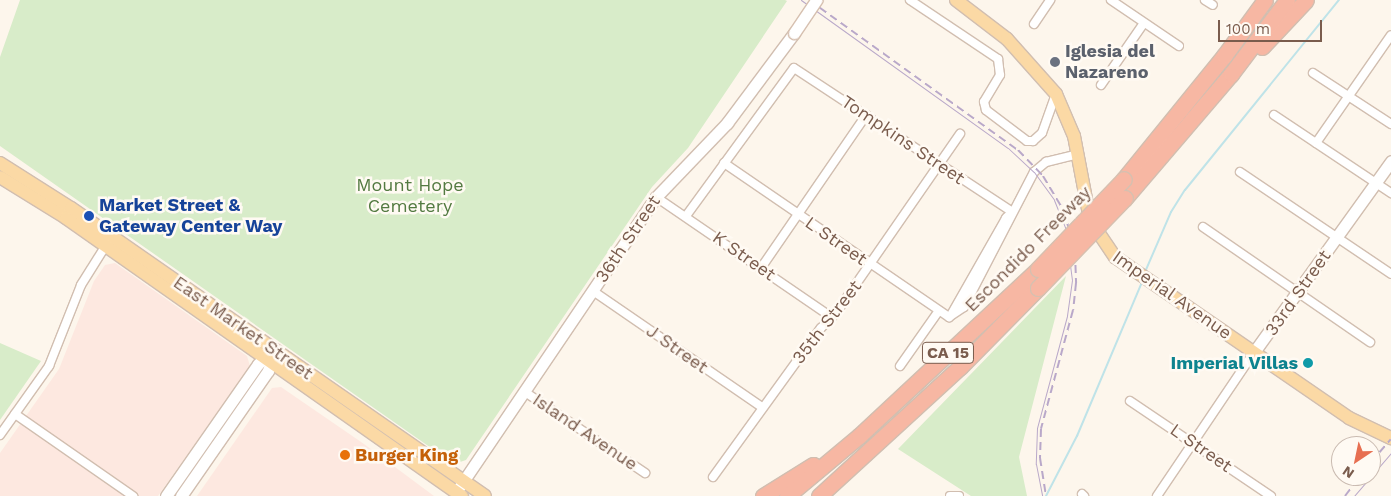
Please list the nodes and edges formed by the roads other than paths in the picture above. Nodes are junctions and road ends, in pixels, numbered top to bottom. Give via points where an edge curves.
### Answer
1 (816, 0) edge
2 (910, 0) edge
3 (956, 0) edge
4 (1050, 0) edge
5 (1111, 0) edge
6 (1205, 0) edge
7 (1265, 0) edge
8 (1287, 0) edge
9 (1306, 0) edge
10 (1213, 5) dead end
11 (1144, 23) junction
12 (1034, 24) dead end
13 (1391, 35) edge
14 (1179, 46) dead end
15 (794, 68) joint
16 (1313, 73) dead end
17 (1231, 74) junction
18 (1101, 85) dead end
19 (1056, 94) junction
20 (1349, 95) junction
21 (866, 115) junction
22 (1274, 115) dead end
23 (1391, 124) edge
24 (960, 134) dead end
25 (1316, 143) junction
26 (1077, 154) junction
27 (1391, 161) edge
28 (0, 163) edge
29 (724, 163) junction
30 (939, 165) junction
31 (0, 169) edge
32 (1240, 172) dead end
33 (0, 177) edge
34 (1376, 183) junction
35 (1391, 193) edge
36 (656, 197) junction
37 (59, 200) junction
38 (1012, 212) junction
39 (797, 213) junction
40 (686, 216) junction
41 (1203, 227) dead end
42 (1338, 237) junction
43 (108, 241) junction
44 (870, 265) junction
45 (761, 268) junction
46 (1391, 274) edge
47 (593, 291) junction
48 (1299, 291) junction
49 (938, 312) junction
50 (831, 317) junction
51 (1370, 342) dead end
52 (1254, 352) junction
53 (270, 356) junction
54 (900, 366) dead end
55 (525, 392) junction
56 (1130, 401) dead end
57 (762, 407) junction
58 (15, 414) junction
59 (0, 436) edge
60 (859, 436) junction
61 (1391, 438) edge
62 (1194, 444) junction
63 (645, 473) dead end
64 (713, 477) dead end
65 (464, 481) junction
66 (459, 494) edge
67 (133, 496) edge
68 (166, 496) edge
69 (181, 496) edge
70 (485, 496) edge
71 (763, 496) edge
72 (787, 496) edge
73 (819, 496) edge
74 (1157, 496) edge
75 (1271, 496) edge

1 - 36 main road, 36th Street, bridge via 727,123
2 - 19 street via 998,59 1000,75 984,102 986,110 1027,141 1033,141 1042,133
3 - 19 main road, Imperial Avenue via 1007,39
4 - 12 street
5 - 11 street
6 - 10 street
7 - 60 highway, Escondido Freeway / CA 15, bridge via 1124,179 1038,270
8 - 17 highway, Escondido Freeway / CA 15
9 - 17 highway via 1254,56
11 - 14 street
11 - 18 street
13 - 20 street
15 - 21 street, Tompkins Street
15 - 29 street, 36th Street
16 - 20 street
17 - 73 highway, Escondido Freeway / CA 15, bridge via 1125,198 1038,288 960,367
19 - 26 main road, Imperial Avenue via 1067,115
20 - 23 street
20 - 25 street
21 - 30 street, Tompkins Street
21 - 39 street
22 - 25 street
24 - 30 street, 35th Street
25 - 34 street
26 - 38 street via 1046,162 1037,169
26 - 52 main road, Imperial Avenue via 1083,196 1095,233 1115,257
27 - 34 main road, 33rd Street
28 - 37 main road, East Market Street
29 - 39 street, L Street
29 - 40 street, 36th Street
30 - 38 street, Tompkins Street
30 - 44 street, 35th Street
31 - 37 main road
32 - 42 street
33 - 43 main road, East Market Street
34 - 35 street
34 - 42 main road, 33rd Street
36 - 40 street, K Street
36 - 47 main road, 36th Street
37 - 43 main road, East Market Street
38 - 49 street, L Street via 1011,220 964,307 949,317
39 - 44 street, L Street
39 - 45 street
40 - 45 street, K Street
41 - 48 street
42 - 46 street
42 - 48 main road, 33rd Street
43 - 53 main road, East Market Street
43 - 58 street via 81,285 48,366
44 - 49 street, L Street
44 - 50 street, 35th Street
45 - 50 street, K Street
47 - 55 main road, 36th Street
47 - 57 street, J Street
48 - 51 street
48 - 52 main road, 33rd Street
49 - 54 street
50 - 57 street, 35th Street
52 - 61 main road, Imperial Avenue via 1349,418
52 - 62 street, 33rd Street
53 - 65 main road, East Market Street
53 - 66 main road, East Market Street
53 - 68 main road
53 - 69 main road via 268,372
55 - 63 street, Island Avenue
55 - 65 main road, 36th Street
56 - 62 street, L Street
57 - 64 street, 35th Street
58 - 59 street
58 - 67 street
60 - 71 highway
60 - 72 highway, Escondido Freeway / CA 15
62 - 74 street, 33rd Street
62 - 75 street, L Street
65 - 66 main road, 36th Street
65 - 70 main road, East Market Street

